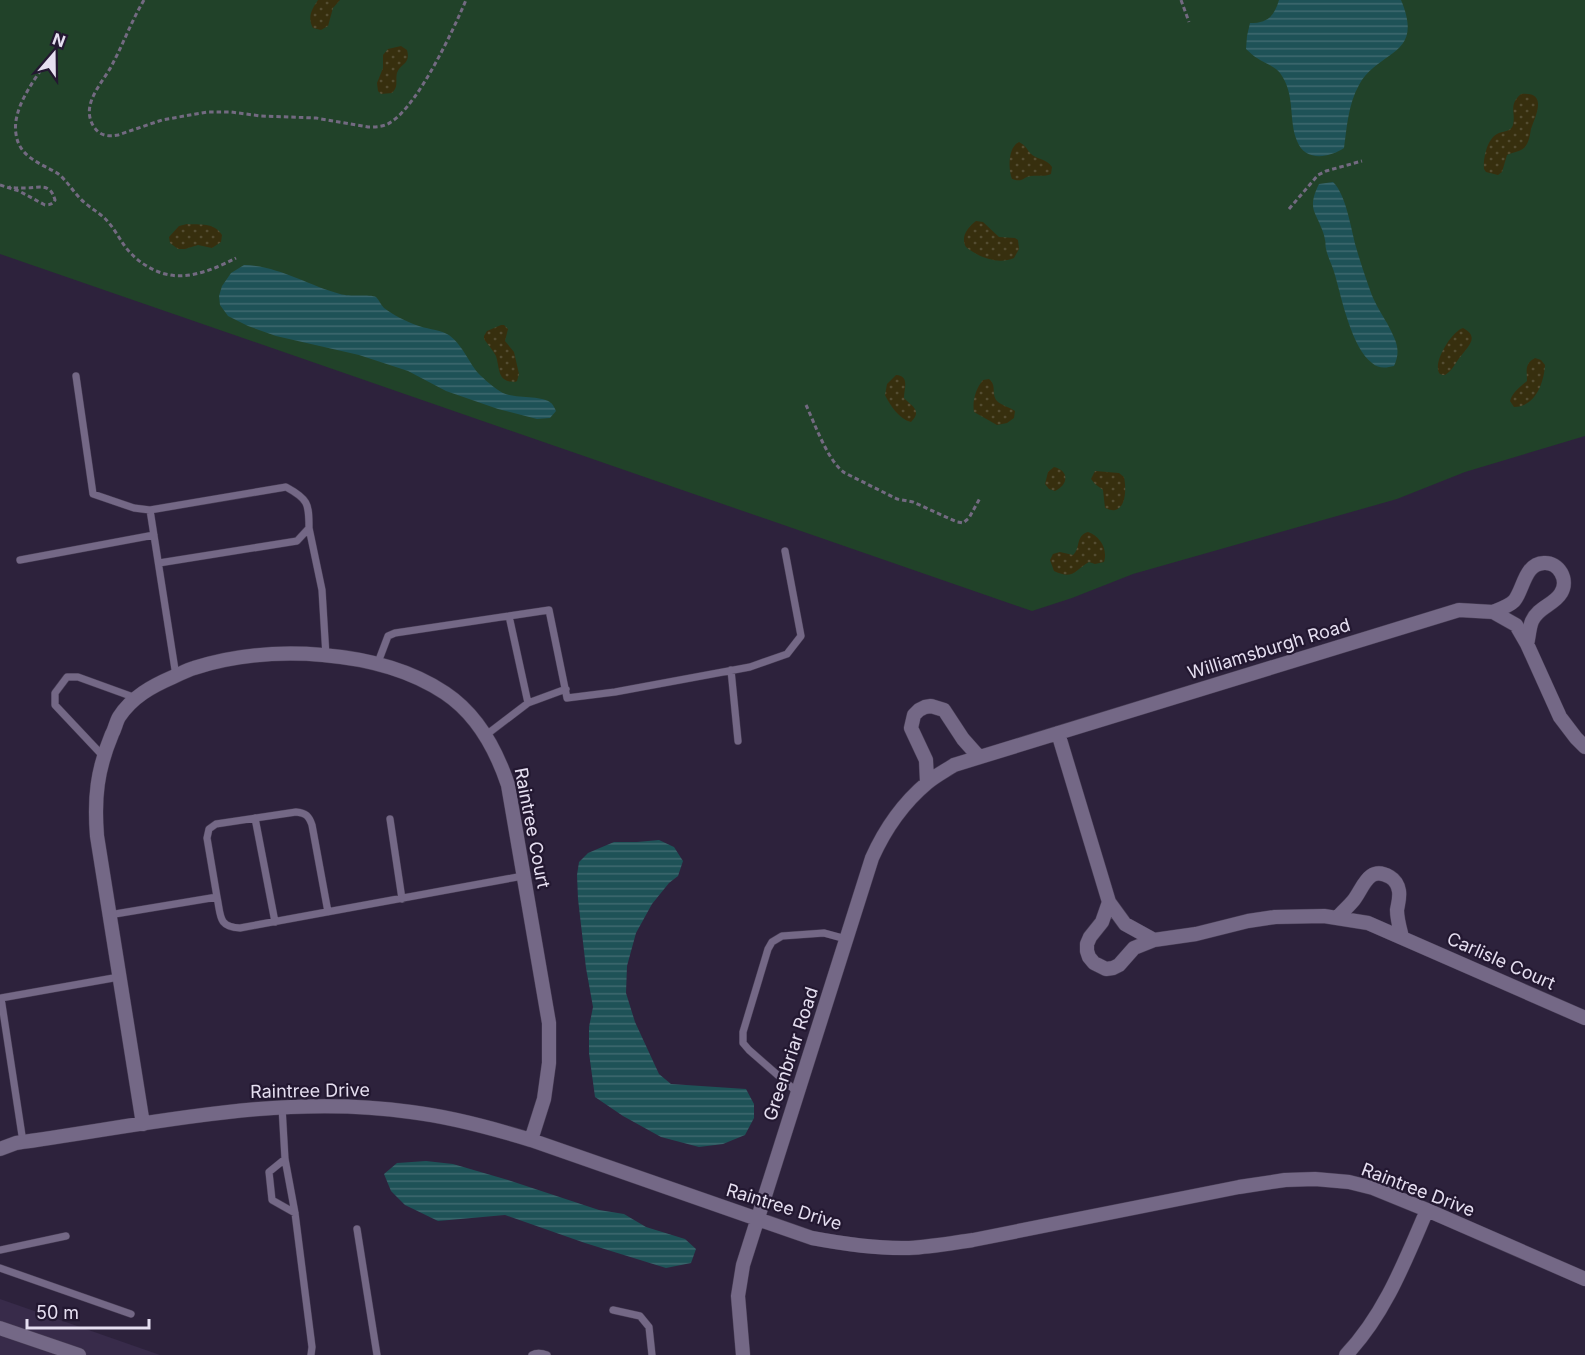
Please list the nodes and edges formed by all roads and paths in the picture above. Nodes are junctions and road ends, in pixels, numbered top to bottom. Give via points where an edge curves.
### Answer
1 (144, 0) edge
2 (466, 0) edge
3 (1181, 0) edge
4 (1189, 22) dead end
5 (45, 64) dead end
6 (1362, 161) dead end
7 (0, 185) edge
8 (9, 187) junction
9 (1289, 209) dead end
10 (236, 258) dead end
11 (76, 376) dead end
12 (806, 405) dead end
13 (980, 498) dead end
14 (150, 510) junction
15 (309, 528) junction
16 (154, 535) junction
17 (785, 551) dead end
18 (20, 560) dead end
19 (159, 563) junction
20 (1493, 612) junction
21 (509, 616) junction
22 (1527, 644) junction
23 (326, 656) junction
24 (377, 665) junction
25 (731, 670) junction
26 (177, 676) junction
27 (566, 689) junction
28 (136, 698) junction
29 (528, 703) junction
30 (1058, 732) junction
31 (486, 735) junction
32 (738, 741) dead end
33 (1585, 747) edge
34 (103, 756) junction
35 (979, 757) junction
36 (927, 782) junction
37 (255, 818) junction
38 (390, 819) dead end
39 (523, 876) junction
40 (217, 897) junction
41 (402, 898) junction
42 (1109, 902) junction
43 (328, 912) junction
44 (109, 915) junction
45 (1337, 918) junction
46 (275, 922) junction
47 (1402, 937) junction
48 (846, 939) junction
49 (1154, 940) junction
50 (120, 977) junction
51 (1585, 1018) edge
52 (797, 1092) junction
53 (282, 1107) junction
54 (143, 1124) junction
55 (531, 1140) junction
56 (23, 1142) junction
57 (0, 1149) edge
58 (285, 1159) junction
59 (1427, 1210) junction
60 (295, 1213) junction
61 (757, 1220) junction
62 (357, 1229) dead end
63 (66, 1236) dead end
64 (0, 1250) edge
65 (0, 1268) edge
66 (1585, 1279) edge
67 (613, 1310) dead end
68 (131, 1314) dead end
69 (0, 1328) edge
70 (79, 1355) edge
71 (311, 1355) edge
72 (377, 1355) edge
73 (532, 1355) edge
74 (547, 1355) edge
75 (652, 1355) edge
76 (743, 1355) edge
77 (1346, 1355) edge

1 - 2 path via 91,103 93,125 104,135 112,137 162,120 207,112 316,118 368,127 388,124 412,101
3 - 4 path
5 - 10 path via 17,116 16,135 22,151 63,178 106,219 131,253 151,268 171,275 192,274
6 - 9 path via 1318,175
7 - 8 path
8 - 8 path via 45,205 55,200 44,187
11 - 14 lane via 93,494
12 - 13 path via 839,470 897,499 957,522 969,518
14 - 15 lane via 286,487 301,495 309,508
14 - 16 lane
15 - 19 lane via 297,541
15 - 23 lane via 322,590
16 - 18 lane
16 - 19 lane
17 - 25 lane via 801,636 787,654
19 - 26 lane
20 - 22 street, Williamsburgh Road via 1516,625
20 - 22 street via 1512,603 1527,573 1536,565 1549,563 1560,570 1564,588 1540,609
20 - 30 street, Williamsburgh Road via 1459,610
21 - 24 lane via 394,633 388,636
21 - 27 lane via 549,609
21 - 29 lane
22 - 33 street, Williamsburgh Road via 1560,717
23 - 24 street, Raintree Court
23 - 26 street, Raintree Court via 253,655 193,668
24 - 31 street, Raintree Court via 426,682 447,694
25 - 27 lane via 567,698
25 - 32 lane
26 - 28 street, Raintree Court
27 - 29 lane
28 - 34 street, Raintree Court via 120,717
28 - 34 lane via 78,677 67,677 55,693 55,705
29 - 31 lane
30 - 35 street, Greenbriar Road
30 - 42 street
31 - 39 street, Raintree Court via 508,785
34 - 44 street, Raintree Court via 95,810
35 - 36 street, Greenbriar Road via 954,765
35 - 36 street via 944,710 925,707 914,715 912,728 926,760
36 - 48 street, Greenbriar Road via 894,817 882,837
37 - 40 lane via 216,824 207,833
37 - 43 lane via 296,812 309,818
37 - 46 lane
38 - 41 lane
39 - 41 lane
39 - 55 street, Raintree Court via 550,1036 544,1100
40 - 44 lane
40 - 46 lane via 224,925 240,928
41 - 43 lane
42 - 49 street via 1125,924
42 - 49 street, Carlisle Court via 1102,922 1087,944 1094,963 1113,968 1134,948
43 - 46 lane
44 - 50 street, Raintree Court
45 - 47 street, Carlisle Court via 1368,923
45 - 47 street via 1368,877 1387,875 1399,889 1397,912
45 - 49 street, Carlisle Court via 1275,917
47 - 51 street, Carlisle Court
48 - 52 street, Greenbriar Road
48 - 52 lane via 824,933 782,936 768,949 743,1032 744,1042
50 - 54 street, Raintree Court
50 - 56 lane via 1,998
52 - 61 street, Greenbriar Road
53 - 54 street, Raintree Drive
53 - 55 street, Raintree Drive via 411,1112 446,1117
53 - 58 lane
54 - 56 street, Raintree Drive
55 - 61 street, Raintree Drive
56 - 57 street, Raintree Drive
58 - 60 lane
58 - 60 lane via 269,1172 272,1200
59 - 61 street, Raintree Drive via 1373,1188 1315,1179 1239,1187 973,1240 910,1248 844,1244
59 - 66 street, Raintree Drive
59 - 77 street via 1386,1300
60 - 71 lane
61 - 76 street, Greenbriar Road via 738,1296
62 - 72 lane
63 - 64 lane
65 - 68 lane
67 - 75 lane via 640,1316 649,1327
69 - 70 street
73 - 74 lane

